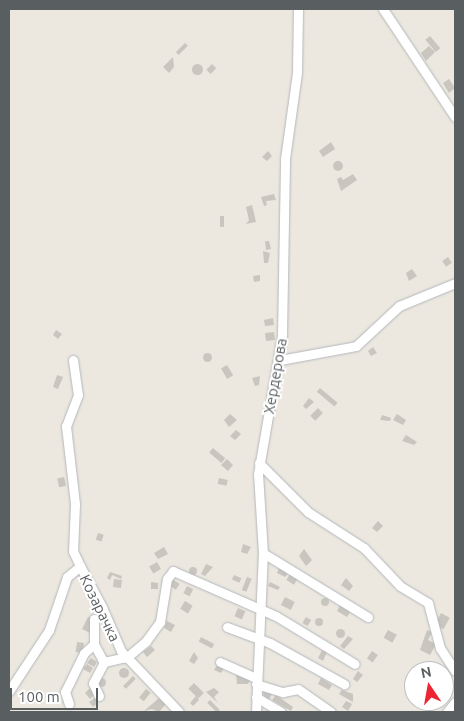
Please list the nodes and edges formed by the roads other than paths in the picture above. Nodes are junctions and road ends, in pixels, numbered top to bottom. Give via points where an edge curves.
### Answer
1 (298, 9) edge
2 (383, 9) edge
3 (455, 117) edge
4 (455, 283) edge
5 (74, 360) dead end
6 (280, 360) junction
7 (259, 463) junction
8 (263, 553) junction
9 (80, 566) junction
10 (260, 610) junction
11 (368, 617) dead end
12 (94, 619) dead end
13 (227, 627) dead end
14 (258, 640) junction
15 (94, 644) junction
16 (126, 658) junction
17 (104, 662) junction
18 (220, 662) dead end
19 (355, 664) dead end
20 (455, 671) edge
21 (256, 681) junction
22 (344, 684) dead end
23 (9, 691) edge
24 (99, 696) dead end
25 (256, 697) junction
26 (455, 702) edge
27 (69, 704) dead end
28 (176, 711) edge
29 (256, 712) edge
30 (281, 712) edge
31 (331, 712) edge
32 (447, 712) edge

1 - 6 street, Хердерова via 297,73 285,159
2 - 3 street
4 - 6 street via 399,306 356,346
5 - 9 street via 78,395 66,426 75,504 73,550
6 - 7 street, Хердерова
7 - 8 street, Хердерова
7 - 20 street via 308,512 364,548 400,586 428,603 440,648
8 - 10 street, Хердерова
8 - 11 street
9 - 16 street, Козарачка
9 - 23 street, Козарачка via 67,577 49,630
10 - 14 street, Хердерова
10 - 16 street via 173,571 168,579 160,622 146,641
10 - 19 street via 297,628
12 - 15 street
13 - 14 street
14 - 21 street, Хердерова
14 - 22 street
15 - 17 street
15 - 27 street via 84,653 65,692
16 - 17 street
16 - 28 street, Козарачка
17 - 24 street via 93,683
18 - 21 street
21 - 25 street, Хердерова
21 - 31 street via 283,692 298,689
25 - 29 street, Хердерова
25 - 30 street
26 - 32 street

